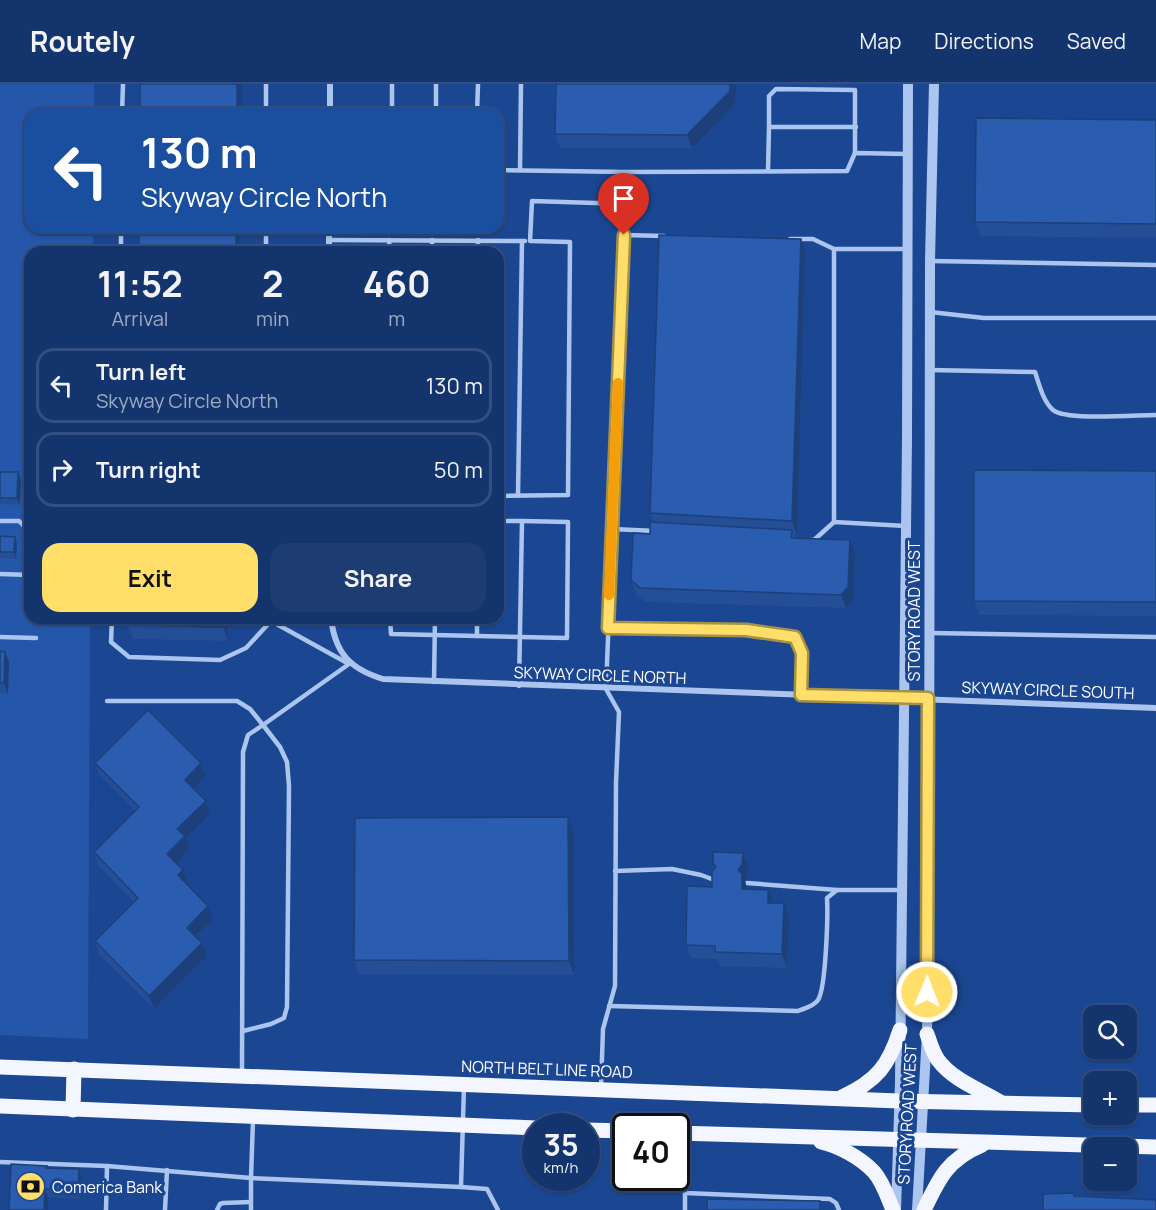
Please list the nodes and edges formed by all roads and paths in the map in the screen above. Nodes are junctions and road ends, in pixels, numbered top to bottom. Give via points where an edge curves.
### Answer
1 (123, 84) edge
2 (266, 84) edge
3 (330, 84) edge
4 (392, 84) edge
5 (436, 84) edge
6 (478, 84) edge
7 (521, 84) edge
8 (908, 84) edge
9 (934, 84) edge
10 (122, 108) edge
11 (266, 108) edge
12 (330, 108) edge
13 (392, 108) edge
14 (436, 108) edge
15 (477, 108) edge
16 (769, 127) junction
17 (855, 127) junction
18 (855, 153) junction
19 (908, 154) junction
20 (504, 170) edge
21 (520, 170) junction
22 (768, 171) junction
23 (626, 172) junction
24 (329, 234) edge
25 (671, 236) edge
26 (778, 238) edge
27 (329, 240) junction
28 (390, 240) junction
29 (432, 240) junction
30 (478, 240) junction
31 (522, 241) junction
32 (530, 241) junction
33 (329, 246) edge
34 (390, 246) edge
35 (432, 246) edge
36 (478, 246) edge
37 (834, 249) junction
38 (908, 249) junction
39 (930, 261) junction
40 (1156, 265) edge
41 (930, 312) junction
42 (1156, 318) edge
43 (930, 370) junction
44 (1156, 415) edge
45 (518, 495) junction
46 (504, 496) edge
47 (0, 521) edge
48 (504, 521) edge
49 (522, 521) junction
50 (834, 522) junction
51 (24, 526) edge
52 (906, 526) junction
53 (612, 529) junction
54 (659, 531) edge
55 (802, 539) edge
56 (0, 574) edge
57 (24, 575) edge
58 (112, 624) edge
59 (269, 624) edge
60 (277, 624) edge
61 (333, 624) edge
62 (390, 624) edge
63 (435, 624) edge
64 (477, 624) edge
65 (608, 628) junction
66 (929, 633) junction
67 (435, 635) junction
68 (477, 636) junction
69 (0, 637) edge
70 (520, 637) junction
71 (1156, 637) edge
72 (36, 638) dead end
73 (349, 664) junction
74 (434, 682) junction
75 (519, 686) junction
76 (606, 689) junction
77 (801, 695) junction
78 (903, 698) junction
79 (928, 698) junction
80 (107, 701) dead end
81 (1156, 708) edge
82 (263, 725) junction
83 (615, 871) junction
84 (717, 881) edge
85 (747, 883) dead end
86 (837, 890) junction
87 (902, 890) junction
88 (609, 1006) junction
89 (900, 1030) junction
90 (243, 1031) junction
91 (927, 1034) junction
92 (0, 1067) edge
93 (74, 1069) junction
94 (242, 1075) junction
95 (464, 1084) junction
96 (600, 1089) junction
97 (840, 1098) junction
98 (899, 1101) junction
99 (923, 1101) junction
100 (1003, 1104) junction
101 (1083, 1105) edge
102 (1137, 1105) edge
103 (1156, 1105) edge
104 (0, 1106) edge
105 (73, 1110) junction
106 (253, 1117) junction
107 (463, 1125) junction
108 (522, 1127) edge
109 (690, 1133) edge
110 (797, 1137) junction
111 (898, 1140) junction
112 (921, 1141) junction
113 (987, 1143) junction
114 (1156, 1147) edge
115 (0, 1162) edge
116 (107, 1166) junction
117 (167, 1170) junction
118 (251, 1178) junction
119 (461, 1187) junction
120 (685, 1193) joint
121 (251, 1202) junction
122 (106, 1210) edge
123 (165, 1210) edge
124 (217, 1210) edge
125 (251, 1210) edge
126 (498, 1210) edge
127 (685, 1210) edge
128 (839, 1210) edge
129 (894, 1210) edge
130 (917, 1210) edge
131 (924, 1210) edge

1 - 10 lane
2 - 11 lane
3 - 12 street
4 - 13 lane
5 - 14 lane
6 - 15 lane
7 - 21 lane
8 - 19 street, STORY ROAD WEST
9 - 39 street, STORY ROAD WEST
16 - 17 lane
16 - 17 lane via 770,96 776,89 855,90
16 - 22 lane
17 - 18 lane
18 - 19 lane
18 - 22 lane via 847,171
19 - 38 street, STORY ROAD WEST
20 - 21 lane
21 - 23 lane
22 - 23 lane
23 - 32 lane via 627,204 532,201
24 - 27 street
25 - 53 lane via 624,235
26 - 37 lane via 813,239
27 - 28 lane
27 - 33 street
28 - 29 lane
28 - 34 lane
29 - 30 lane
29 - 35 lane
30 - 31 lane
30 - 36 lane
31 - 32 lane
31 - 45 lane
32 - 45 lane via 570,242 568,495
37 - 38 lane
37 - 50 lane
38 - 52 street, STORY ROAD WEST
39 - 40 lane
39 - 41 street, STORY ROAD WEST
41 - 42 lane via 984,318
41 - 43 street, STORY ROAD WEST
43 - 44 lane via 1035,372 1042,393 1054,410 1072,416
43 - 66 street, STORY ROAD WEST
45 - 46 lane
47 - 51 lane via 19,521
48 - 49 lane
49 - 70 lane
49 - 70 lane via 568,522 567,638
50 - 52 lane
50 - 55 lane via 814,540
52 - 78 street, STORY ROAD WEST
53 - 54 lane
53 - 65 lane
56 - 57 lane
58 - 59 lane via 111,642 129,657 220,660 246,648
60 - 73 lane
61 - 73 street
62 - 67 lane via 391,634
63 - 67 lane
64 - 68 lane
65 - 76 lane
65 - 77 lane via 746,630 795,637 802,653
66 - 71 lane
66 - 79 street, STORY ROAD WEST
67 - 68 lane
67 - 74 lane
68 - 70 lane
69 - 72 lane
70 - 75 lane
73 - 74 street, SKYWAY CIRCLE NORTH via 364,674 383,679
73 - 82 lane
74 - 75 street, SKYWAY CIRCLE NORTH
75 - 76 street, SKYWAY CIRCLE NORTH
76 - 77 street, SKYWAY CIRCLE NORTH
76 - 83 lane via 619,712
77 - 78 street, SKYWAY CIRCLE NORTH
78 - 79 street, SKYWAY CIRCLE SOUTH
78 - 87 street, STORY ROAD WEST
79 - 81 street, SKYWAY CIRCLE SOUTH
79 - 91 street, STORY ROAD WEST
80 - 82 lane via 237,701
82 - 90 lane via 248,735 243,752
82 - 90 lane via 287,762 287,1007 284,1018
83 - 84 lane via 672,869
83 - 88 lane via 615,986
85 - 86 lane
86 - 87 lane
86 - 88 lane via 827,898 822,982 819,998 811,1006 798,1011
87 - 89 street, STORY ROAD WEST
88 - 96 lane via 603,1029
89 - 97 main road via 879,1073
89 - 98 street, STORY ROAD WEST
90 - 94 lane
91 - 99 street, STORY ROAD WEST
91 - 100 main road via 937,1059 949,1072
92 - 93 main road, NORTH BELT LINE ROAD
93 - 94 main road, NORTH BELT LINE ROAD
93 - 105 main road
94 - 95 main road, NORTH BELT LINE ROAD
95 - 96 main road, NORTH BELT LINE ROAD
95 - 107 lane
96 - 97 main road, NORTH BELT LINE ROAD
97 - 98 main road, NORTH BELT LINE ROAD
98 - 99 main road, NORTH BELT LINE ROAD
98 - 111 street, STORY ROAD WEST
99 - 100 main road, NORTH BELT LINE ROAD
99 - 112 street, STORY ROAD WEST
100 - 101 main road, NORTH BELT LINE ROAD
102 - 103 main road
104 - 105 main road
105 - 106 main road
106 - 107 main road
106 - 118 lane
107 - 108 main road
107 - 119 lane
109 - 110 main road
110 - 111 main road
110 - 129 main road via 830,1144 854,1156 874,1172
111 - 112 main road
111 - 129 street, STORY ROAD WEST
112 - 113 main road
112 - 130 street, STORY ROAD WEST
113 - 114 main road
113 - 131 main road via 963,1153 947,1168
115 - 116 lane
116 - 117 lane
116 - 122 lane
117 - 118 lane
117 - 123 lane
118 - 119 lane
118 - 121 lane
119 - 126 lane via 487,1189
120 - 127 lane
120 - 128 lane via 830,1199
121 - 124 lane via 223,1203
121 - 125 lane

